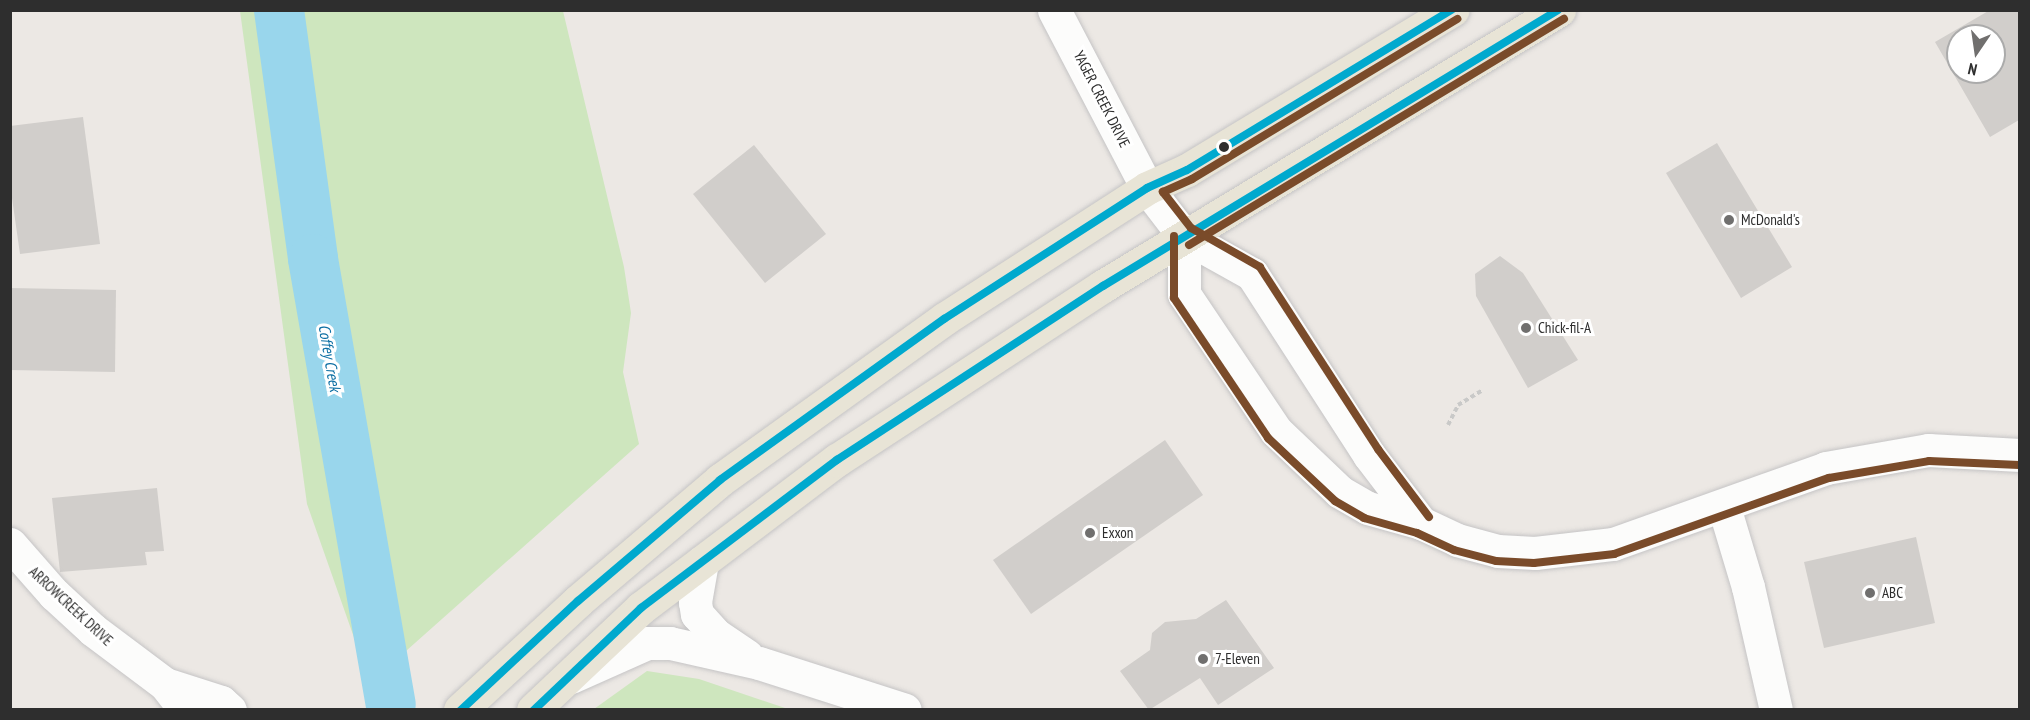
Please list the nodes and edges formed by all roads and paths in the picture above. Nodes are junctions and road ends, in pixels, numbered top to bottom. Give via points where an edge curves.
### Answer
1 (1054, 10) edge
2 (1452, 10) edge
3 (1559, 10) edge
4 (1147, 188) junction
5 (1184, 236) junction
6 (1483, 390) dead end
7 (1448, 424) dead end
8 (2019, 455) edge
9 (1724, 507) junction
10 (1421, 523) junction
11 (10, 544) edge
12 (702, 562) junction
13 (759, 663) junction
14 (564, 680) junction
15 (165, 684) junction
16 (185, 710) edge
17 (230, 710) edge
18 (460, 710) edge
19 (533, 710) edge
20 (905, 710) edge
21 (1776, 710) edge

1 - 4 street, YAGER CREEK DRIVE
2 - 4 main road via 1187,170
3 - 5 main road
4 - 5 street, YAGER CREEK DRIVE
4 - 18 main road via 944,319 720,480 578,601
5 - 10 street via 1252,273 1369,455
5 - 10 street via 1184,294 1276,431 1340,492 1368,508
5 - 12 main road via 837,460
6 - 7 path via 1458,405
8 - 9 street via 1928,450 1887,456 1826,468
9 - 10 street via 1613,544 1535,553 1498,551 1457,540
9 - 21 street via 1748,587
11 - 15 street, ARROWCREEK DRIVE via 28,567 93,630
12 - 13 street via 695,602 697,614 716,635
12 - 14 main road via 641,608
13 - 14 street via 670,643 646,643
13 - 20 street
14 - 19 main road
15 - 16 street, ARROWCREEK DRIVE
15 - 17 street, ARROWCREEK DRIVE via 221,702

